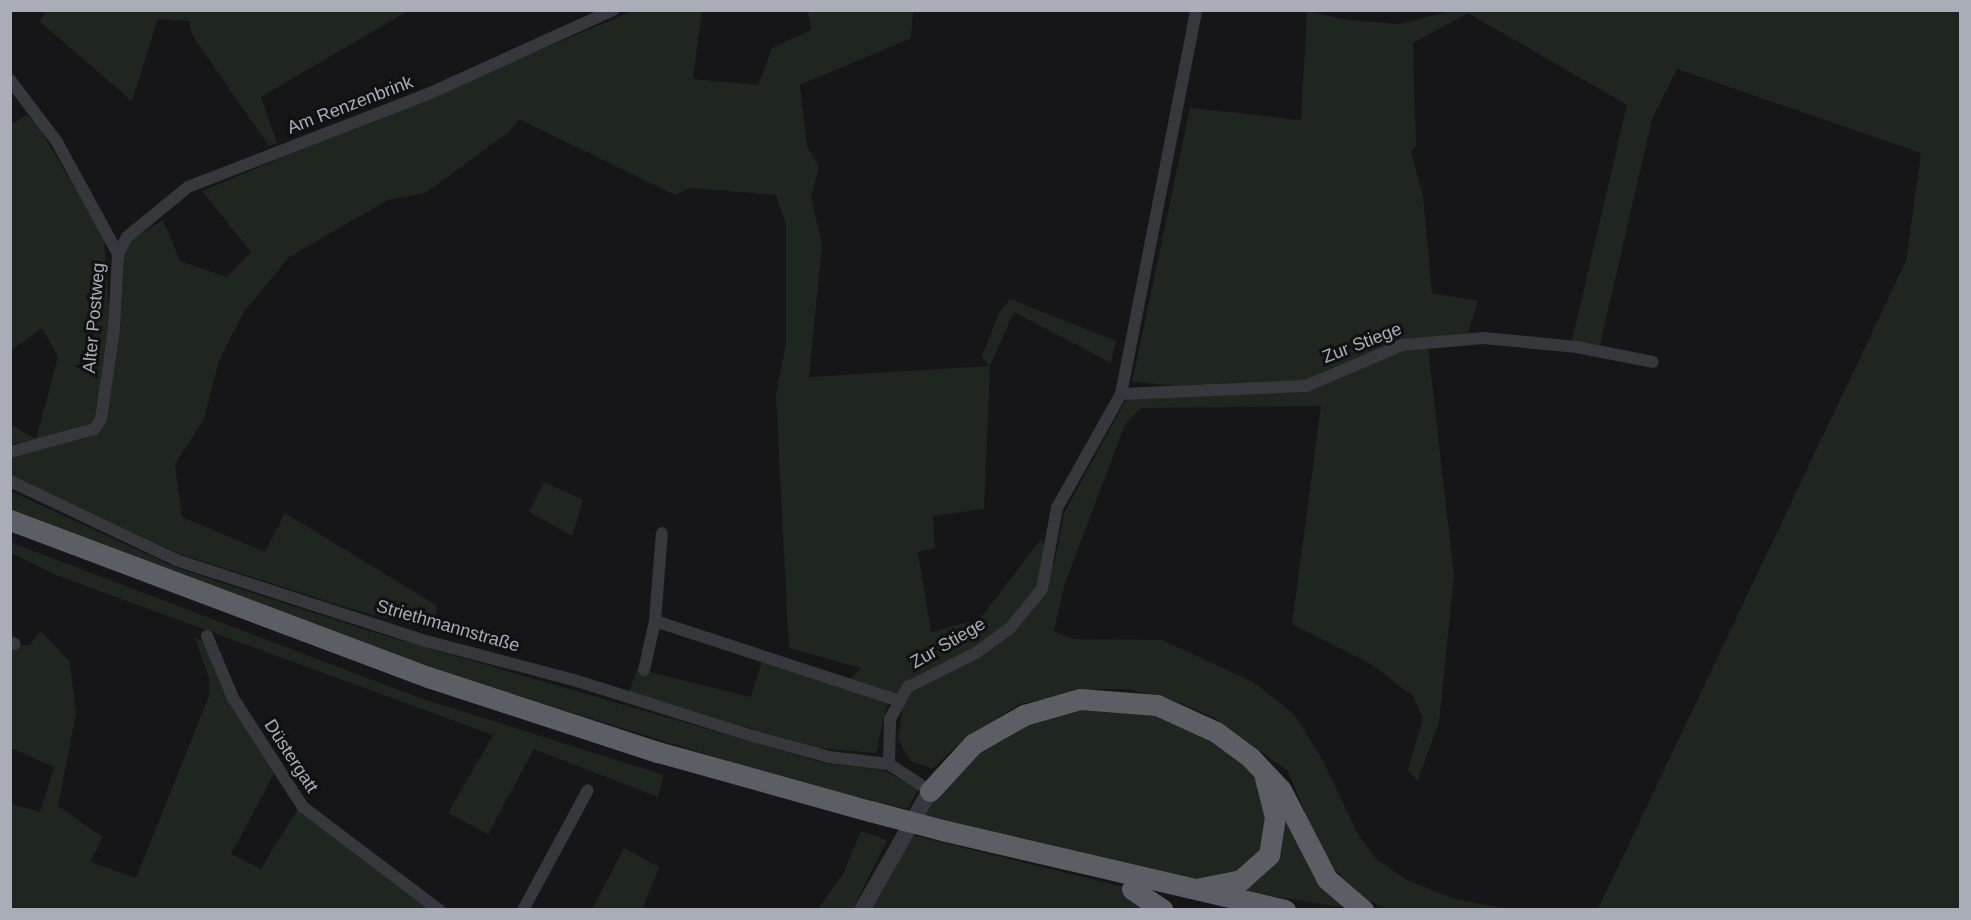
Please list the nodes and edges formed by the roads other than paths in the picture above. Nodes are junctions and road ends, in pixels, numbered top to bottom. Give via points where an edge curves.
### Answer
1 (613, 10) edge
2 (1196, 10) edge
3 (10, 80) edge
4 (118, 254) junction
5 (1653, 362) dead end
6 (1121, 393) junction
7 (10, 452) edge
8 (10, 481) edge
9 (10, 520) edge
10 (662, 533) dead end
11 (10, 534) edge
12 (655, 621) junction
13 (207, 636) dead end
14 (644, 670) dead end
15 (897, 700) junction
16 (889, 764) junction
17 (1263, 771) junction
18 (588, 790) dead end
19 (930, 791) junction
20 (868, 817) junction
21 (944, 837) junction
22 (1132, 889) junction
23 (1193, 890) junction
24 (439, 909) edge
25 (523, 909) edge
26 (862, 909) edge
27 (1163, 909) edge
28 (1222, 909) edge
29 (1285, 909) edge
30 (1363, 909) edge

1 - 4 street, Am Renzenbrink via 428,94 188,187 127,237
2 - 6 street, Zur Stiege
3 - 4 street, Alter Postweg via 57,142
4 - 7 street, Alter Postweg via 114,329 101,419 94,429
5 - 6 street, Zur Stiege via 1577,347 1484,338 1402,345 1306,386
6 - 15 street, Zur Stiege via 1057,507 1042,589 1028,609 976,653 908,687
8 - 16 street, Striethmannstraße via 176,560 278,594 829,757
9 - 20 highway via 439,681
10 - 12 street
11 - 20 highway via 445,697 653,764
12 - 14 street
12 - 15 street
13 - 24 street, Düstergatt via 233,698 303,807
15 - 16 street via 890,719
16 - 19 street, Striethmannstraße
17 - 19 highway via 1234,744 1185,716 1134,700 1080,699 997,727 949,766
17 - 23 highway via 1275,818 1269,855 1241,880
17 - 30 highway via 1281,790 1327,879
18 - 25 street
19 - 26 street
20 - 21 highway
21 - 22 highway
21 - 23 highway
22 - 27 highway
22 - 28 highway
23 - 29 highway

